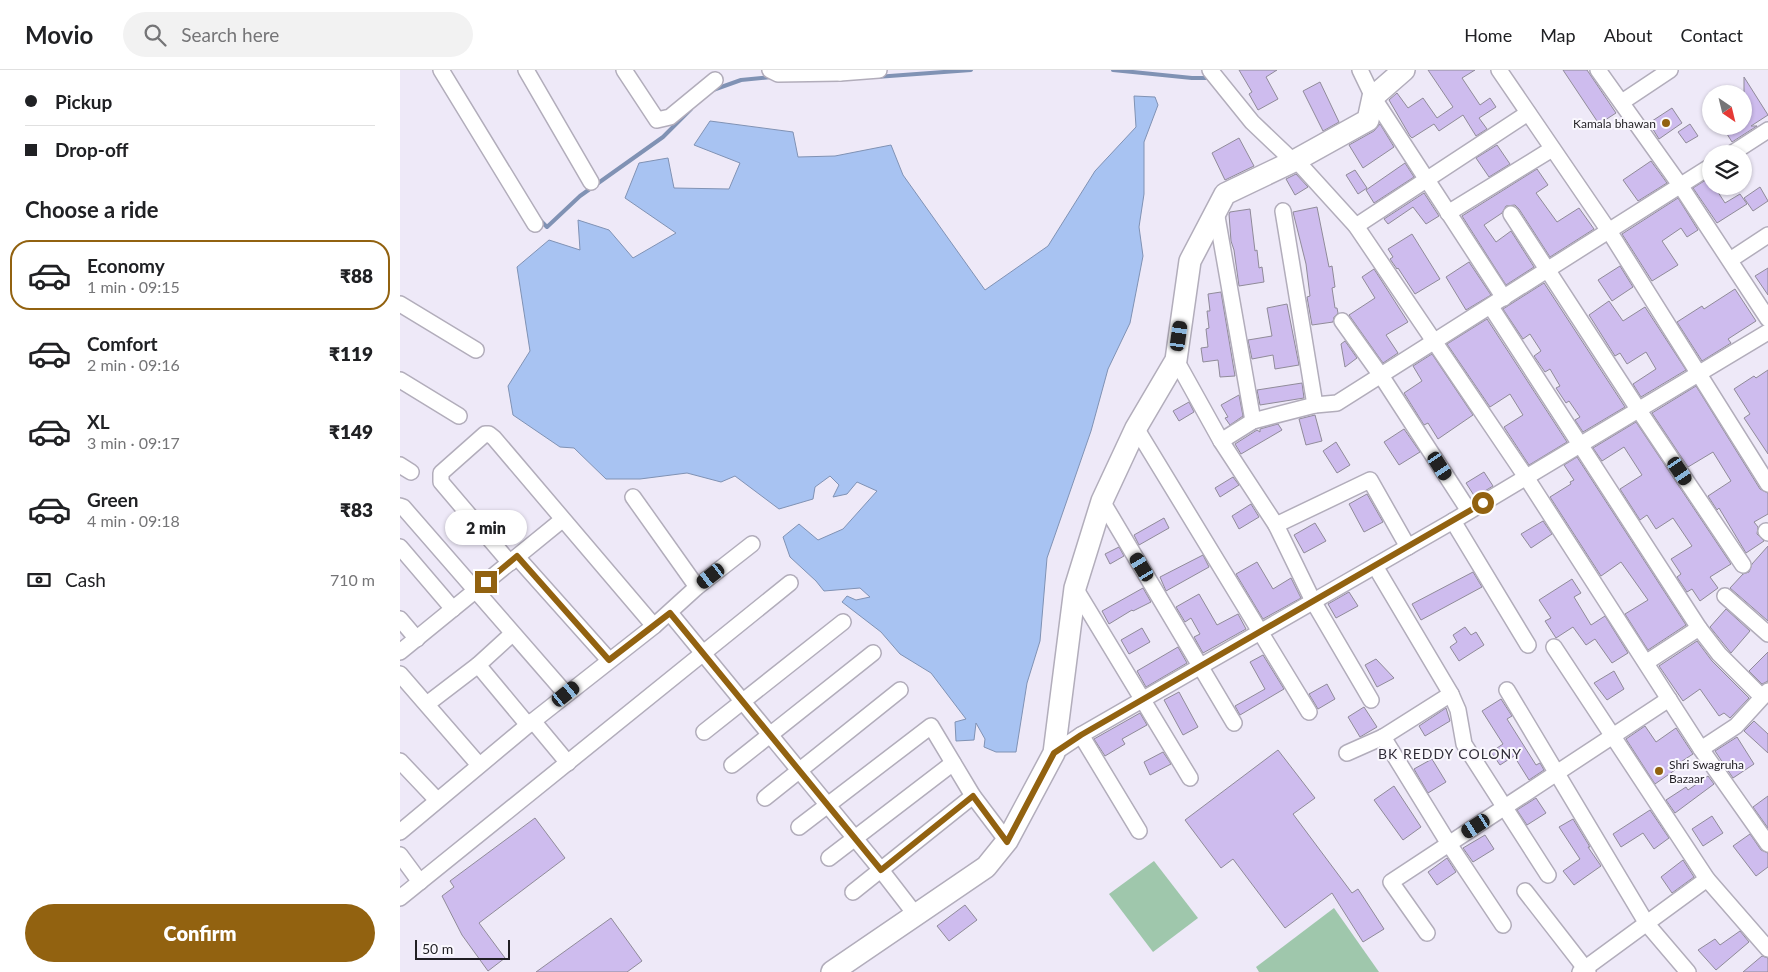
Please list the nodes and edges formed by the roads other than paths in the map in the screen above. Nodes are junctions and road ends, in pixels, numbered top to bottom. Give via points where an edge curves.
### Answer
1 (441, 70) edge
2 (526, 70) edge
3 (624, 70) edge
4 (770, 70) edge
5 (879, 70) edge
6 (1210, 70) edge
7 (1360, 70) edge
8 (1404, 70) edge
9 (1499, 70) edge
10 (1598, 70) edge
11 (1670, 70) edge
12 (839, 71) edge
13 (715, 80) dead end
14 (1373, 97) junction
15 (1622, 102) junction
16 (1528, 113) junction
17 (1768, 130) edge
18 (1745, 145) edge
19 (1552, 149) junction
20 (1294, 161) junction
21 (1702, 172) edge
22 (1427, 180) junction
23 (591, 182) dead end
24 (1680, 185) junction
25 (1216, 210) junction
26 (1283, 211) dead end
27 (1448, 213) junction
28 (1511, 214) dead end
29 (536, 224) dead end
30 (1356, 226) junction
31 (1608, 232) junction
32 (1768, 235) edge
33 (1730, 260) junction
34 (1548, 270) junction
35 (1504, 298) junction
36 (400, 304) edge
37 (1491, 307) junction
38 (1768, 319) edge
39 (1342, 321) dead end
40 (1768, 332) edge
41 (1434, 342) junction
42 (476, 350) dead end
43 (1176, 360) junction
44 (1697, 373) junction
45 (1382, 377) junction
46 (400, 380) edge
47 (1315, 404) junction
48 (1638, 409) junction
49 (459, 416) dead end
50 (1253, 421) junction
51 (1136, 428) junction
52 (1221, 440) junction
53 (1580, 444) junction
54 (1526, 477) junction
55 (1768, 484) edge
56 (633, 497) dead end
57 (1102, 501) junction
58 (400, 506) edge
59 (1469, 511) junction
60 (562, 520) junction
61 (1453, 521) junction
62 (1276, 525) junction
63 (752, 544) dead end
64 (400, 547) edge
65 (1408, 547) junction
66 (513, 560) junction
67 (1743, 565) dead end
68 (1375, 566) junction
69 (790, 583) dead end
70 (697, 587) junction
71 (1075, 588) junction
72 (474, 592) junction
73 (1725, 596) dead end
74 (1313, 601) junction
75 (453, 610) junction
76 (670, 613) junction
77 (400, 619) edge
78 (843, 622) dead end
79 (654, 626) junction
80 (1699, 628) junction
81 (1259, 632) junction
82 (512, 634) junction
83 (1768, 634) edge
84 (417, 639) junction
85 (1528, 645) dead end
86 (1554, 647) dead end
87 (400, 652) edge
88 (874, 653) dead end
89 (703, 654) junction
90 (609, 660) junction
91 (1647, 662) junction
92 (478, 665) junction
93 (1200, 666) junction
94 (400, 674) edge
95 (900, 690) dead end
96 (1507, 690) dead end
97 (566, 694) junction
98 (1450, 694) junction
99 (1765, 694) edge
100 (1143, 699) junction
101 (1669, 699) junction
102 (1371, 700) dead end
103 (742, 702) junction
104 (427, 704) junction
105 (1309, 712) dead end
106 (530, 723) junction
107 (1234, 723) dead end
108 (704, 732) dead end
109 (770, 735) junction
110 (1081, 735) junction
111 (1383, 737) junction
112 (1612, 738) junction
113 (1702, 749) junction
114 (1054, 753) junction
115 (1347, 753) dead end
116 (400, 761) edge
117 (568, 763) junction
118 (953, 763) junction
119 (479, 765) junction
120 (732, 766) dead end
121 (800, 771) junction
122 (1557, 773) junction
123 (1190, 778) dead end
124 (973, 796) junction
125 (766, 798) dead end
126 (437, 800) junction
127 (828, 805) junction
128 (1504, 808) junction
129 (799, 827) dead end
130 (1139, 831) dead end
131 (400, 832) edge
132 (854, 838) junction
133 (1007, 842) junction
134 (1449, 844) junction
135 (1768, 844) edge
136 (400, 855) edge
137 (829, 858) dead end
138 (881, 870) junction
139 (1548, 875) dead end
140 (1707, 879) junction
141 (420, 882) junction
142 (1525, 891) dead end
143 (853, 892) dead end
144 (400, 898) edge
145 (915, 914) junction
146 (1647, 924) junction
147 (1503, 925) dead end
148 (1427, 933) dead end
149 (1768, 949) edge
150 (1584, 971) edge
151 (832, 972) edge
152 (1688, 972) edge

1 - 29 street
2 - 23 street
3 - 13 street via 658,120 670,117
4 - 12 street via 778,74
5 - 12 street
6 - 20 street via 1252,122
7 - 14 street
8 - 14 street
9 - 16 street
10 - 15 street
11 - 15 street
14 - 20 street via 1368,120
14 - 22 street
15 - 24 street
16 - 19 street
16 - 22 street
17 - 18 street
19 - 27 street
19 - 31 street
20 - 25 street via 1225,194
20 - 30 street
21 - 24 street
22 - 27 street
22 - 30 street
24 - 31 street
24 - 33 street
25 - 43 street via 1190,261
25 - 50 street
26 - 47 street
27 - 35 street
28 - 34 street
30 - 41 street
31 - 34 street
31 - 44 street
32 - 33 street
33 - 38 street
34 - 35 street
34 - 48 street
35 - 37 street
36 - 42 street
37 - 41 street
37 - 53 street
39 - 45 street
40 - 44 street
41 - 45 street
41 - 54 street
43 - 51 street
43 - 52 street
44 - 48 street
44 - 55 street
45 - 47 street via 1337,404
45 - 59 street
46 - 49 street
47 - 50 street
48 - 53 street
48 - 67 street
50 - 52 street
51 - 57 street
51 - 81 street
52 - 62 street
53 - 54 street
53 - 80 street
54 - 59 street
54 - 91 street
56 - 70 street
57 - 71 street
57 - 93 street
58 - 72 street
59 - 61 street
60 - 66 street
60 - 66 street via 494,438 485,434 441,472 440,478
60 - 79 street
61 - 65 street
61 - 85 street
62 - 65 street via 1370,480
62 - 74 street
63 - 70 street
64 - 75 street
65 - 68 street
66 - 72 street
66 - 90 street
68 - 74 street
68 - 98 street
69 - 89 street
70 - 76 street
71 - 100 street
71 - 114 street
72 - 75 street
72 - 82 street
73 - 83 street
74 - 81 street
74 - 102 street
75 - 84 street
76 - 79 street
76 - 89 street
77 - 84 street
78 - 103 street
79 - 90 street
80 - 91 street
80 - 99 street via 1719,654
81 - 93 street
81 - 105 street
82 - 92 street
82 - 97 street
84 - 87 street
86 - 112 street
88 - 109 street
89 - 103 street
89 - 117 street
90 - 97 street
91 - 101 street
92 - 104 street
92 - 106 street
93 - 100 street
93 - 107 street
94 - 104 street
95 - 121 street
96 - 122 street
97 - 106 street
98 - 111 street
98 - 128 street via 1458,710 1464,744
99 - 113 street via 1736,726
100 - 110 street
100 - 123 street
101 - 112 street
101 - 113 street
103 - 108 street
103 - 109 street
104 - 119 street
106 - 117 street
106 - 119 street
109 - 120 street
109 - 121 street
110 - 114 street
110 - 130 street
111 - 115 street
111 - 134 street
112 - 122 street
112 - 140 street
113 - 135 street
114 - 133 street
116 - 126 street
117 - 141 street
118 - 124 street
118 - 127 street via 931,726
118 - 132 street
119 - 126 street
121 - 125 street
121 - 127 street
122 - 128 street
122 - 146 street
124 - 133 street
124 - 138 street
126 - 131 street
127 - 129 street
127 - 132 street
128 - 134 street
128 - 139 street
132 - 137 street
132 - 138 street
133 - 145 street via 986,867
134 - 147 street
134 - 148 street via 1391,882
136 - 141 street
138 - 143 street
138 - 145 street
140 - 146 street
140 - 149 street
141 - 144 street
142 - 150 street
145 - 151 street
146 - 150 street
146 - 152 street

